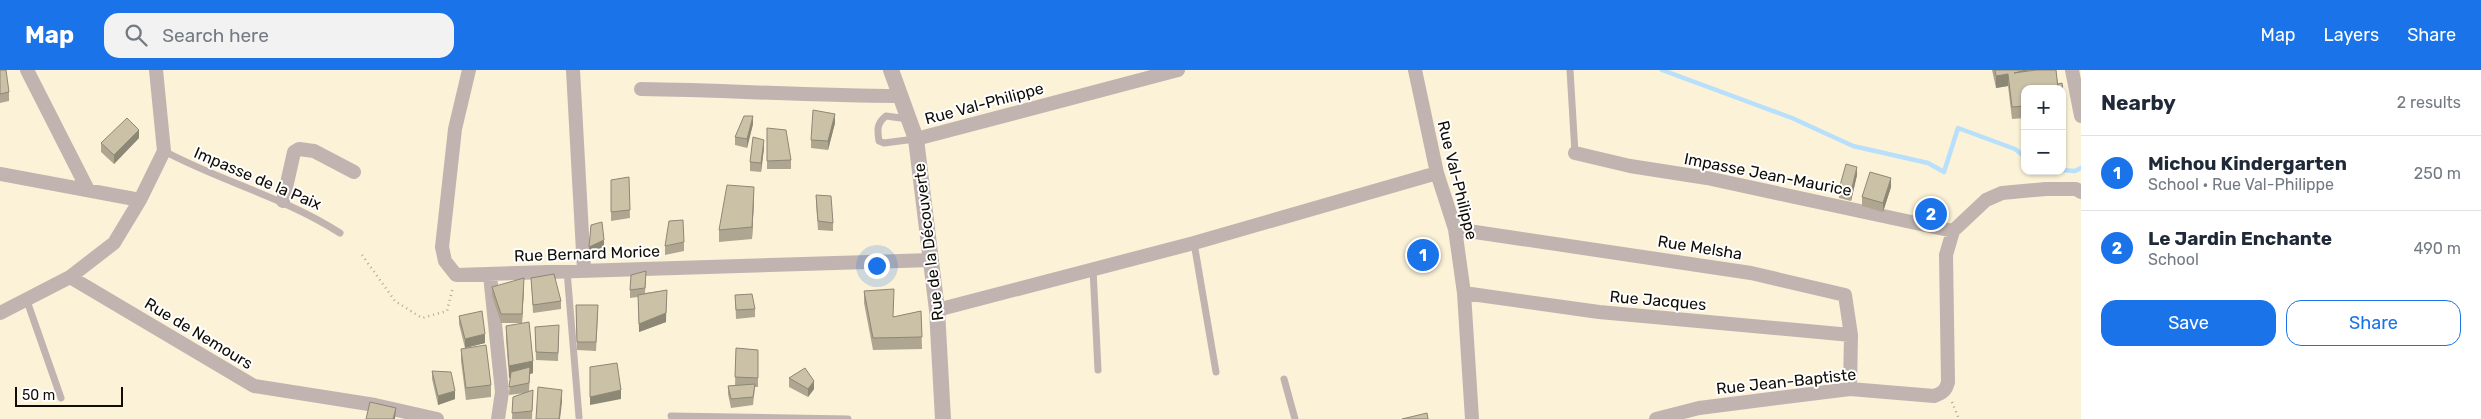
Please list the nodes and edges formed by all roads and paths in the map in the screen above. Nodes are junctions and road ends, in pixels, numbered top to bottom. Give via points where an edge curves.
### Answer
1 (27, 70) edge
2 (156, 70) edge
3 (468, 70) edge
4 (573, 70) edge
5 (891, 70) edge
6 (1175, 70) edge
7 (1415, 70) edge
8 (1570, 70) edge
9 (2072, 70) edge
10 (641, 89) dead end
11 (899, 96) junction
12 (2081, 116) edge
13 (908, 119) junction
14 (916, 139) junction
15 (164, 151) junction
16 (1576, 153) joint
17 (354, 172) dead end
18 (1437, 173) junction
19 (0, 174) edge
20 (88, 190) junction
21 (2081, 192) edge
22 (140, 200) junction
23 (283, 201) junction
24 (1455, 229) junction
25 (1953, 231) junction
26 (340, 233) dead end
27 (1194, 243) junction
28 (362, 256) dead end
29 (932, 260) junction
30 (584, 270) junction
31 (1092, 270) junction
32 (567, 271) junction
33 (456, 274) junction
34 (490, 275) junction
35 (70, 277) junction
36 (1464, 294) junction
37 (27, 301) junction
38 (937, 310) junction
39 (0, 313) edge
40 (1851, 336) junction
41 (1098, 370) dead end
42 (1216, 372) dead end
43 (1284, 380) dead end
44 (1850, 389) junction
45 (1946, 389) junction
46 (61, 398) dead end
47 (670, 416) dead end
48 (579, 417) dead end
49 (436, 419) edge
50 (498, 419) edge
51 (848, 419) edge
52 (943, 419) edge
53 (1295, 419) edge
54 (1472, 419) edge
55 (1656, 419) edge
56 (1959, 419) edge

1 - 20 street
2 - 15 street
3 - 33 street via 454,129 442,247 445,261
4 - 30 street
5 - 11 street, Rue de la Découverte
6 - 14 street, Rue Val-Philippe
7 - 18 street, Rue Val-Philippe
8 - 16 lane
9 - 12 street
10 - 11 street
11 - 13 street, Rue de la Découverte
13 - 14 street, Rue de la Découverte
13 - 14 lane via 886,116 877,129 879,141
14 - 29 street, Rue de la Découverte
15 - 22 street
15 - 23 lane, Impasse de la Paix via 212,174
16 - 25 street, Impasse Jean-Maurice
17 - 23 street via 314,152 299,149 294,152
18 - 24 street, Rue Val-Philippe
18 - 27 street
19 - 20 street
20 - 22 street
21 - 25 street via 2056,189 2002,193 1986,200
22 - 35 street via 114,243
23 - 26 lane, Impasse de la Paix
24 - 36 street, Rue Val-Philippe
24 - 40 street, Rue Melsha via 1751,273 1845,295
25 - 45 street via 1946,255
27 - 31 street
27 - 42 lane
28 - 33 path via 394,301 422,318 447,311
29 - 30 street, Rue Bernard Morice
29 - 38 street, Rue de la Découverte
30 - 32 street, Rue Bernard Morice
31 - 38 street
31 - 41 lane
32 - 34 street, Rue Bernard Morice
32 - 48 lane
33 - 34 street, Rue Bernard Morice
34 - 50 street via 502,392
35 - 37 street
35 - 49 street, Rue de Nemours via 254,386 375,405
36 - 40 street, Rue Jacques via 1599,312
36 - 54 street, Rue Val-Philippe
37 - 39 street
37 - 46 lane
38 - 52 street, Rue de la Découverte
40 - 44 street, Rue Melsha
43 - 53 lane
44 - 45 street, Rue Jean-Baptiste via 1934,396
44 - 55 street, Rue Jean-Baptiste via 1699,408
45 - 56 path
47 - 51 lane

